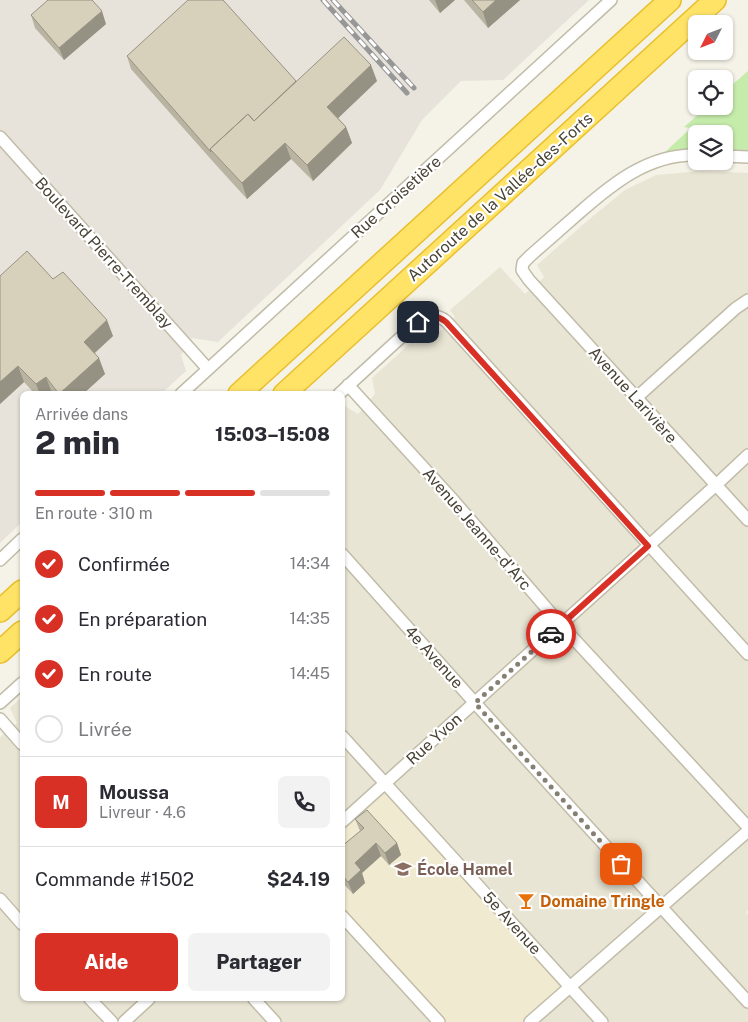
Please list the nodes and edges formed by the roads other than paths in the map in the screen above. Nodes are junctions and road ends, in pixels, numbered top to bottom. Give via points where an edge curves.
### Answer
1 (612, 0) edge
2 (670, 0) edge
3 (715, 0) edge
4 (0, 138) edge
5 (688, 155) edge
6 (733, 156) edge
7 (748, 157) edge
8 (748, 300) edge
9 (208, 369) junction
10 (348, 385) junction
11 (184, 391) edge
12 (242, 391) edge
13 (287, 391) edge
14 (342, 391) edge
15 (636, 398) junction
16 (748, 455) edge
17 (716, 485) junction
18 (748, 520) edge
19 (20, 541) edge
20 (648, 546) junction
21 (345, 557) edge
22 (0, 560) edge
23 (20, 593) edge
24 (0, 611) edge
25 (561, 625) junction
26 (20, 634) edge
27 (0, 652) edge
28 (748, 654) edge
29 (20, 685) edge
30 (0, 703) edge
31 (475, 703) junction
32 (0, 719) edge
33 (345, 739) edge
34 (20, 742) edge
35 (385, 784) junction
36 (345, 819) edge
37 (748, 829) edge
38 (0, 899) edge
39 (660, 908) junction
40 (345, 919) edge
41 (20, 922) edge
42 (570, 987) junction
43 (92, 1001) edge
44 (147, 1001) edge
45 (256, 1001) edge
46 (748, 1002) edge
47 (112, 1022) edge
48 (124, 1022) edge
49 (275, 1022) edge
50 (439, 1022) edge
51 (530, 1022) edge
52 (602, 1022) edge

1 - 9 street, Rue Croisetière
2 - 12 highway, Autoroute de la Vallée-des-Forts
3 - 13 highway, Autoroute de la Vallée-des-Forts
4 - 9 street, Boulevard Pierre-Tremblay
5 - 15 street, Avenue Larivière via 662,159 626,176 587,206 530,256 522,267
6 - 7 street
8 - 15 street
9 - 11 street, Rue Croisetière
10 - 14 street
10 - 20 street via 422,318 440,318
10 - 25 street, Avenue Jeanne-d'Arc
15 - 17 street, Avenue Larivière
16 - 17 street, Rue Yvon
17 - 18 street, Avenue Larivière
17 - 20 street, Rue Yvon
19 - 22 street
20 - 25 street, Rue Yvon
20 - 28 street
21 - 31 street, 4e Avenue
23 - 24 highway
25 - 31 street, Rue Yvon
25 - 37 street, Avenue Jeanne-d'Arc
26 - 27 highway
29 - 30 street
31 - 35 street, Rue Yvon
31 - 39 street, 4e Avenue
32 - 34 street
33 - 35 street, 5e Avenue
35 - 36 street, Rue Yvon
35 - 42 street, 5e Avenue
37 - 39 street
38 - 41 street
39 - 42 street
39 - 46 street, 4e Avenue
40 - 50 street
42 - 51 street
42 - 52 street, 5e Avenue
43 - 47 street
44 - 48 street
45 - 49 street

